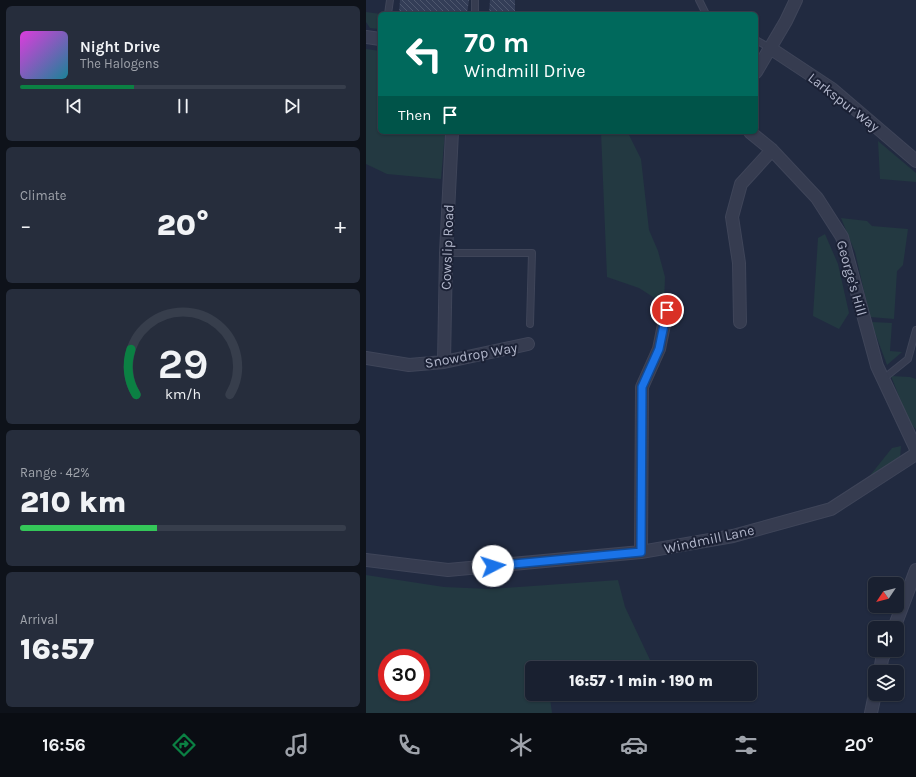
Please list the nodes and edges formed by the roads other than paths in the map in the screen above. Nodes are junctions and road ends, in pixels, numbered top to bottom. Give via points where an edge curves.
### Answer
1 (390, 0) edge
2 (475, 0) edge
3 (699, 0) edge
4 (796, 0) edge
5 (388, 12) edge
6 (475, 12) edge
7 (705, 12) edge
8 (366, 37) edge
9 (378, 39) edge
10 (758, 41) edge
11 (770, 48) junction
12 (758, 69) edge
13 (452, 134) edge
14 (752, 134) edge
15 (772, 150) junction
16 (916, 161) edge
17 (446, 253) junction
18 (667, 310) dead end
19 (740, 322) dead end
20 (530, 324) dead end
21 (916, 330) edge
22 (528, 344) dead end
23 (366, 358) edge
24 (444, 362) junction
25 (883, 379) junction
26 (916, 449) edge
27 (916, 454) edge
28 (641, 552) junction
29 (366, 560) edge
30 (916, 570) edge
31 (897, 621) edge
32 (874, 701) edge
33 (872, 713) edge

1 - 5 lane
2 - 6 lane
3 - 7 lane
4 - 11 street
8 - 9 street
10 - 11 lane
11 - 12 street
11 - 16 street, Larkspur Way via 832,89
13 - 17 street, Cowslip Road
14 - 15 street, George's Hill
15 - 19 street via 741,184 732,217 739,263
15 - 25 street, George's Hill via 817,198 842,237 877,366
17 - 20 lane via 532,253
17 - 24 street, Cowslip Road
18 - 28 street via 659,349 642,387
21 - 25 lane via 908,360
22 - 24 street, Snowdrop Way
23 - 24 street, Snowdrop Way via 409,365
25 - 26 street, George's Hill
27 - 28 street, Windmill Lane via 831,509 732,536
28 - 29 street, Windmill Lane via 448,570
30 - 31 street
32 - 33 street

